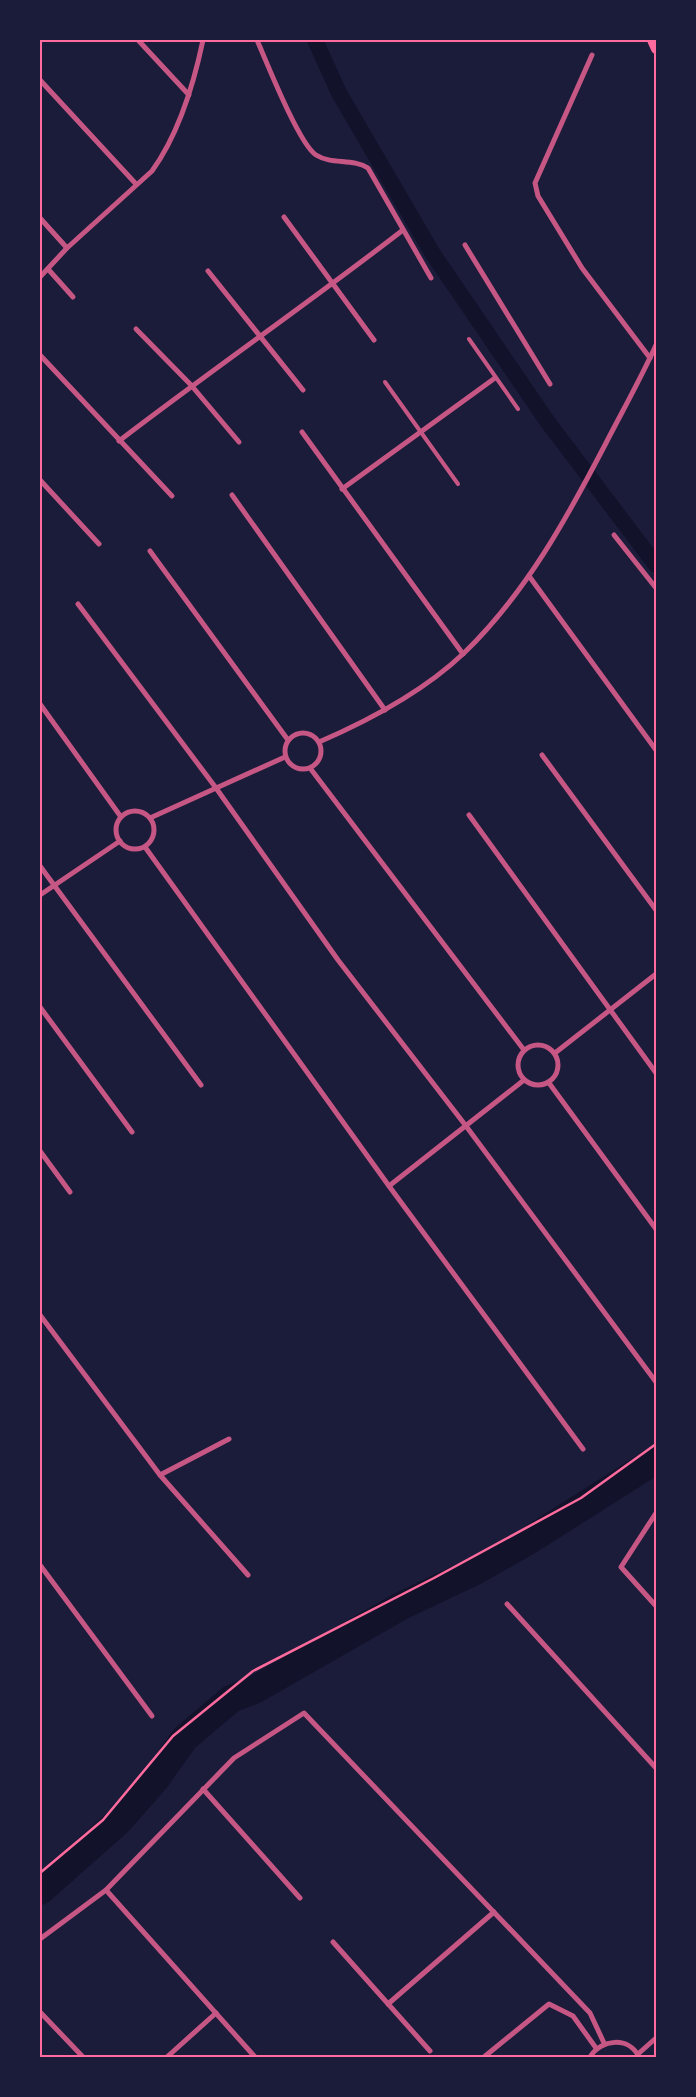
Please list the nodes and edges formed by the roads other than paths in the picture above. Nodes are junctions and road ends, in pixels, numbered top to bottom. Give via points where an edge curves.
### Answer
1 (138, 40) edge
2 (203, 40) edge
3 (257, 40) edge
4 (652, 40) edge
5 (656, 49) edge
6 (592, 55) dead end
7 (40, 80) edge
8 (190, 95) junction
9 (136, 184) junction
10 (284, 217) dead end
11 (40, 218) edge
12 (403, 230) junction
13 (464, 245) dead end
14 (67, 248) junction
15 (48, 269) junction
16 (208, 271) dead end
17 (40, 277) edge
18 (431, 278) dead end
19 (332, 285) junction
20 (73, 297) dead end
21 (136, 329) dead end
22 (260, 338) junction
23 (469, 339) dead end
24 (374, 340) dead end
25 (656, 345) edge
26 (40, 355) edge
27 (650, 358) junction
28 (495, 378) junction
29 (385, 382) dead end
30 (550, 384) dead end
31 (191, 385) junction
32 (303, 390) dead end
33 (518, 409) dead end
34 (302, 432) dead end
35 (420, 433) junction
36 (119, 441) junction
37 (238, 442) dead end
38 (40, 480) edge
39 (458, 484) dead end
40 (342, 489) junction
41 (232, 495) dead end
42 (172, 496) dead end
43 (614, 535) dead end
44 (99, 544) dead end
45 (150, 551) dead end
46 (529, 576) junction
47 (656, 588) edge
48 (78, 604) dead end
49 (462, 654) junction
50 (40, 704) edge
51 (385, 710) junction
52 (288, 740) junction
53 (319, 742) junction
54 (656, 750) edge
55 (542, 755) dead end
56 (285, 757) junction
57 (310, 768) junction
58 (216, 788) junction
59 (469, 815) dead end
60 (122, 817) junction
61 (150, 818) junction
62 (120, 841) junction
63 (145, 847) junction
64 (40, 866) edge
65 (54, 885) junction
66 (40, 895) edge
67 (656, 910) edge
68 (656, 974) edge
69 (40, 1008) edge
70 (609, 1010) junction
71 (524, 1050) junction
72 (554, 1053) junction
73 (656, 1073) edge
74 (524, 1080) junction
75 (549, 1083) junction
76 (201, 1084) dead end
77 (466, 1126) junction
78 (132, 1132) dead end
79 (40, 1151) edge
80 (389, 1186) junction
81 (70, 1192) dead end
82 (656, 1229) edge
83 (40, 1315) edge
84 (656, 1382) edge
85 (229, 1439) dead end
86 (583, 1449) dead end
87 (160, 1475) junction
88 (656, 1513) edge
89 (40, 1565) edge
90 (248, 1575) dead end
91 (507, 1604) dead end
92 (656, 1606) edge
93 (152, 1716) dead end
94 (656, 1768) edge
95 (203, 1789) junction
96 (106, 1890) junction
97 (300, 1898) dead end
98 (494, 1912) junction
99 (40, 1939) edge
100 (333, 1942) dead end
101 (388, 2004) junction
102 (40, 2012) edge
103 (216, 2013) junction
104 (656, 2038) edge
105 (604, 2043) junction
106 (596, 2048) junction
107 (430, 2051) dead end
108 (639, 2055) edge
109 (83, 2057) edge
110 (167, 2057) edge
111 (255, 2057) edge
112 (484, 2057) edge
113 (590, 2057) edge

1 - 8 street
2 - 8 street
3 - 12 street via 303,141 316,155 356,162 368,168
4 - 5 main road
6 - 27 street via 535,183 538,196 582,268
7 - 9 street
8 - 9 street via 160,160
9 - 14 street
10 - 19 street
11 - 14 street
12 - 18 street
12 - 19 street
13 - 30 street
14 - 15 street
15 - 17 street
15 - 20 street
16 - 22 street
19 - 22 street
19 - 24 street
21 - 31 street
22 - 31 street
22 - 32 street
23 - 28 lane
25 - 27 street
26 - 36 street
27 - 46 street via 564,522
28 - 33 lane
28 - 35 street
29 - 35 lane
31 - 36 street
31 - 37 street
34 - 40 street
35 - 39 lane
35 - 40 street
36 - 42 street
38 - 44 street
40 - 49 street
41 - 51 street
43 - 47 street
45 - 52 street
46 - 49 street
46 - 54 street
48 - 58 street
49 - 51 street via 427,683
50 - 60 street
51 - 53 street
52 - 53 street via 304,732
52 - 56 street
53 - 57 street via 319,760
55 - 67 street
56 - 57 street via 298,769
56 - 58 street
57 - 71 street
58 - 61 street
58 - 77 street via 338,960
59 - 70 street
60 - 61 street via 133,811
60 - 62 street via 116,829
61 - 63 street via 153,836
62 - 63 street via 129,848
62 - 65 street
63 - 80 street
64 - 65 street
65 - 66 street
65 - 76 street
68 - 70 street
69 - 78 street
70 - 72 street
70 - 73 street
71 - 72 street via 537,1044 550,1048
71 - 74 street via 518,1068
72 - 75 street via 558,1059 557,1073
74 - 75 street via 536,1086
74 - 77 street
75 - 82 street
77 - 80 street
77 - 84 street
79 - 81 street
80 - 86 street
83 - 87 street
85 - 87 street
87 - 90 street
88 - 92 street via 621,1568
89 - 93 street
91 - 94 street
95 - 96 street
95 - 97 street
95 - 98 street via 234,1758 304,1713
96 - 99 street
96 - 103 street
98 - 101 street
98 - 105 street via 590,2012
100 - 101 street
101 - 107 street
102 - 109 street
103 - 110 street
103 - 111 street
104 - 108 street
105 - 106 street
105 - 108 street via 623,2043
106 - 112 street via 573,2016 549,2004
106 - 113 street

